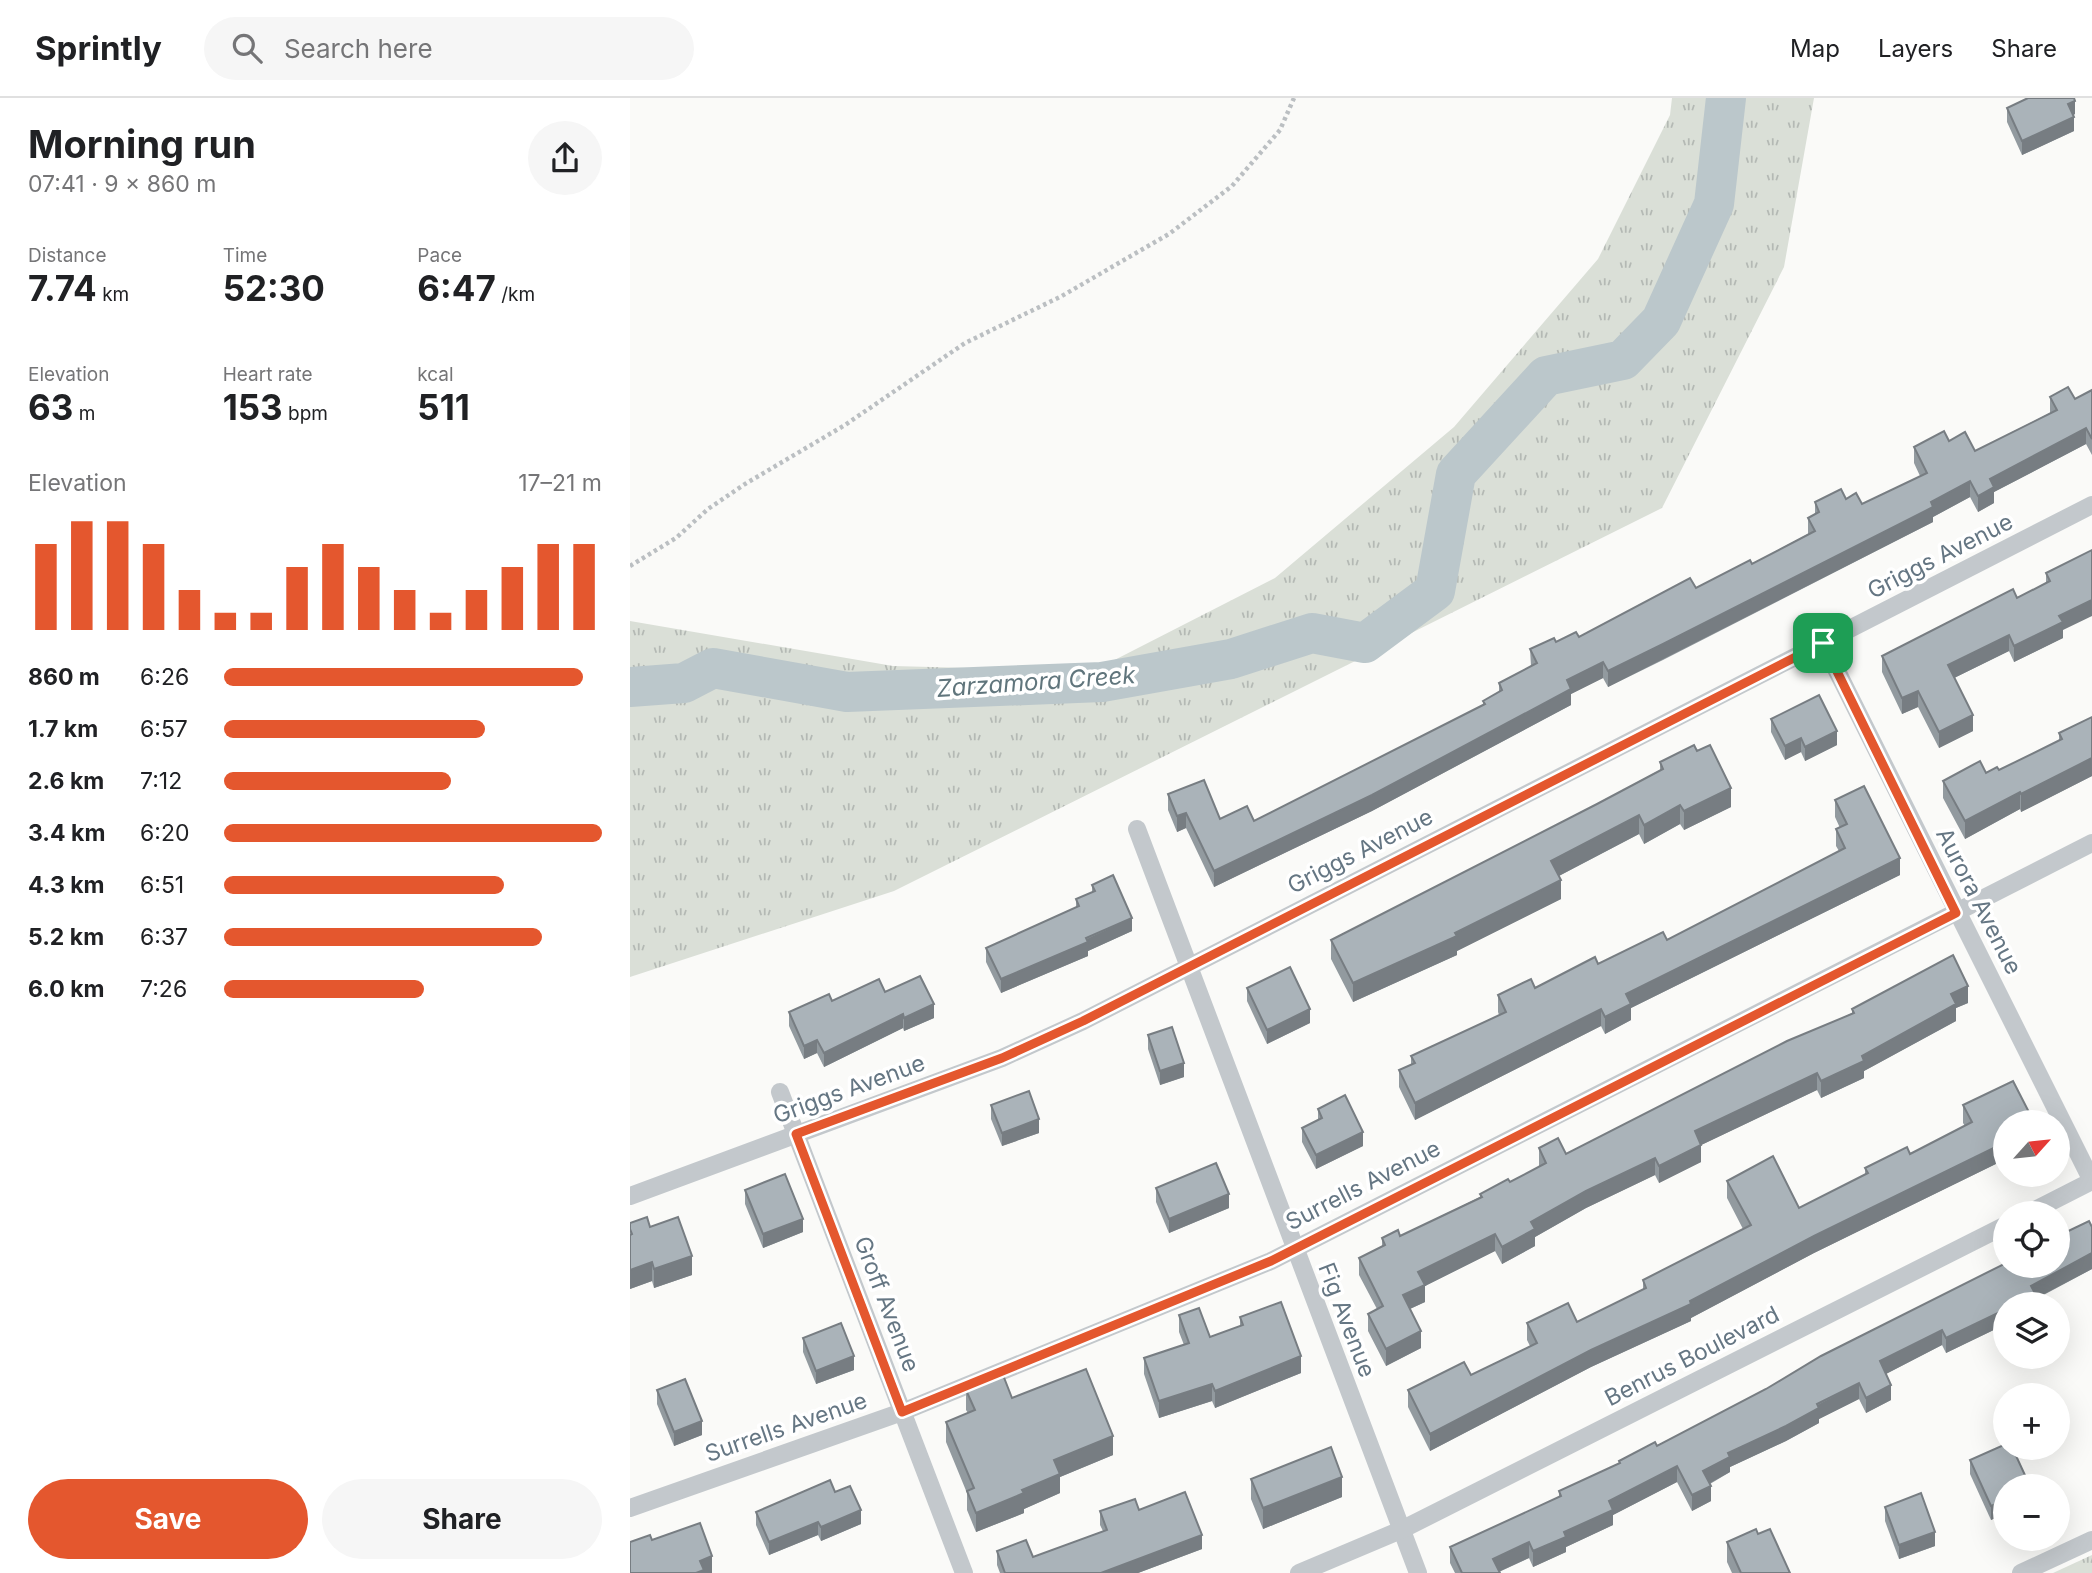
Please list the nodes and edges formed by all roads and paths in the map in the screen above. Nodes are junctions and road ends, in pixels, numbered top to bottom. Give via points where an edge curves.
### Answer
1 (1294, 98) edge
2 (2092, 505) edge
3 (630, 566) edge
4 (1823, 643) junction
5 (1137, 829) dead end
6 (2092, 844) edge
7 (1956, 913) junction
8 (1188, 966) junction
9 (780, 1092) dead end
10 (796, 1134) junction
11 (2092, 1181) edge
12 (630, 1196) edge
13 (2053, 1201) edge
14 (1993, 1232) edge
15 (1293, 1247) junction
16 (902, 1412) junction
17 (630, 1508) edge
18 (1401, 1530) junction
19 (2092, 1540) edge
20 (964, 1573) edge
21 (1299, 1573) edge
22 (1418, 1573) edge
23 (2021, 1573) edge

1 - 3 path via 1280,130 1248,169 1169,234 1060,297 965,342 845,425 745,484 676,538
2 - 4 street, Griggs Avenue
4 - 7 street, Aurora Avenue
4 - 8 street, Griggs Avenue
5 - 8 street, Fig Avenue
6 - 7 street, Surrells Avenue
7 - 11 street, Aurora Avenue
7 - 15 street, Surrells Avenue
8 - 10 street, Griggs Avenue via 1002,1058
8 - 15 street, Fig Avenue
9 - 10 street, Groff Avenue
10 - 12 street, Griggs Avenue
10 - 16 street, Groff Avenue
11 - 13 street
14 - 18 street, Benrus Boulevard
15 - 16 street, Surrells Avenue via 1237,1276
15 - 18 street, Fig Avenue
16 - 17 street, Surrells Avenue
16 - 20 street, Groff Avenue
18 - 21 street, Benrus Boulevard
18 - 22 street, Fig Avenue
19 - 23 street

